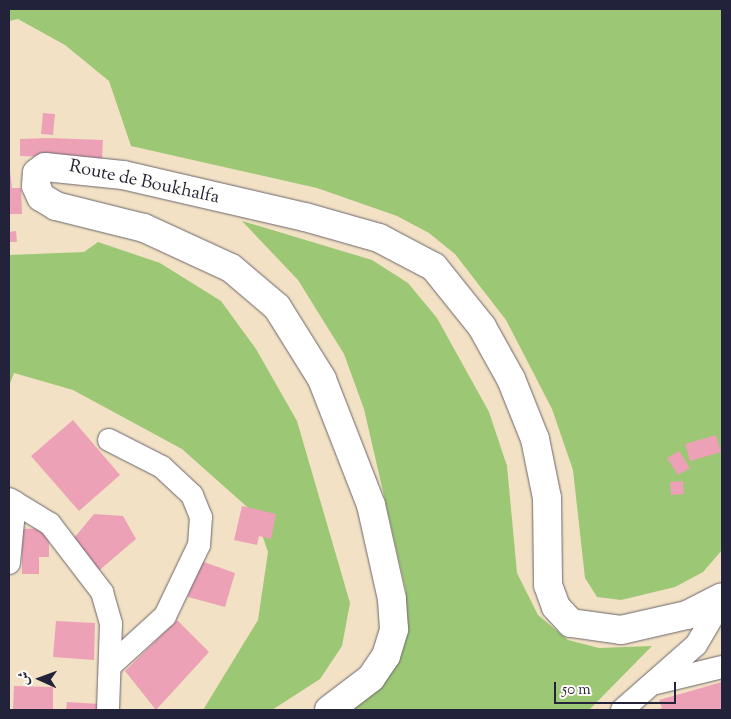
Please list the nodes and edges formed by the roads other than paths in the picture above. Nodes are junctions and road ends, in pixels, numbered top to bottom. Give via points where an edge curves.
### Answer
1 (109, 440) dead end
2 (12, 501) edge
3 (9, 563) edge
4 (722, 597) edge
5 (722, 601) edge
6 (111, 665) junction
7 (722, 667) edge
8 (652, 684) junction
9 (108, 710) edge
10 (329, 710) edge
11 (622, 710) edge

1 - 6 street via 162,467 192,495 201,517 199,545 165,616
2 - 3 street
2 - 6 street via 50,524 102,592 111,624
4 - 10 main road, Route de Boukhalfa via 687,615 621,630 571,623 556,607 548,585 547,498 535,439 511,379 482,327 434,267 379,238 296,214 123,175 45,167 37,174 36,186 42,197 56,206 144,228 231,268 278,307 322,379 371,505 392,599 394,629 386,656 371,678
5 - 8 street via 696,645
6 - 9 street
7 - 8 street
8 - 11 street

